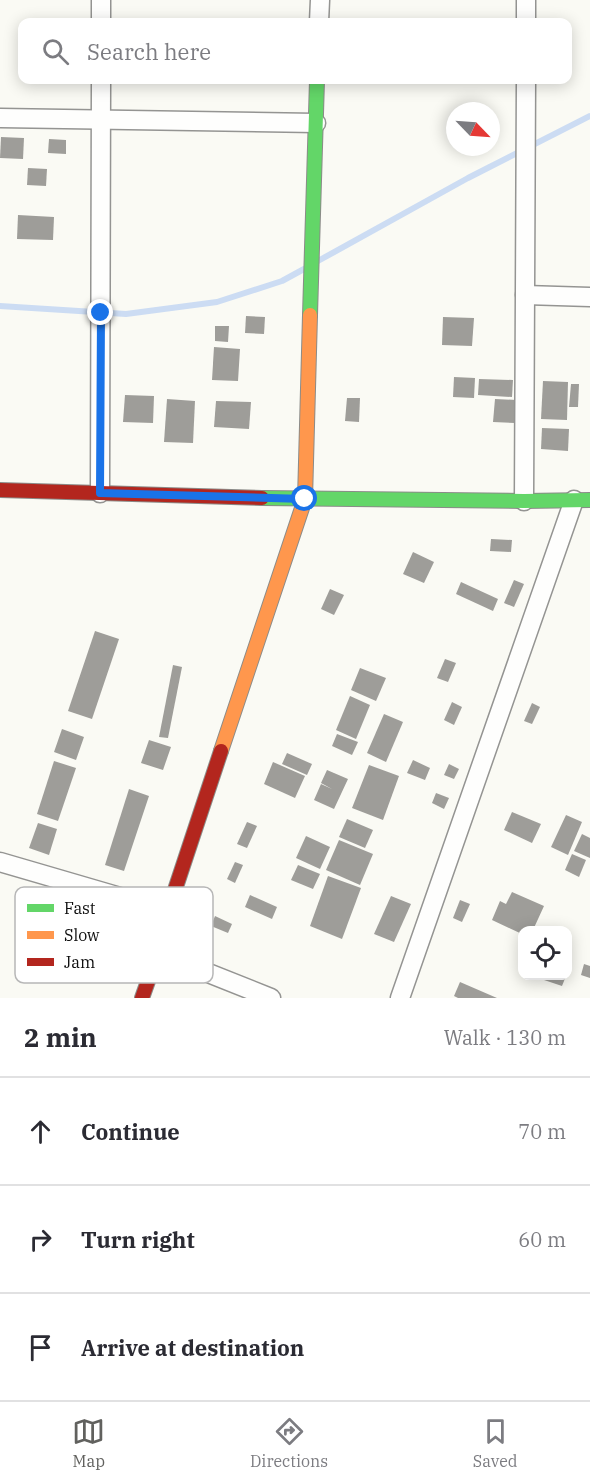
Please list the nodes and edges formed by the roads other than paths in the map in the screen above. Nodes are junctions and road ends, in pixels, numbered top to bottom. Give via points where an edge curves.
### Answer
1 (101, 0) edge
2 (320, 0) edge
3 (526, 0) edge
4 (101, 18) edge
5 (319, 18) edge
6 (526, 18) edge
7 (101, 84) edge
8 (317, 84) edge
9 (526, 84) edge
10 (0, 118) edge
11 (101, 119) junction
12 (316, 123) junction
13 (525, 295) junction
14 (590, 297) edge
15 (0, 490) edge
16 (100, 493) junction
17 (305, 499) junction
18 (582, 500) edge
19 (524, 501) junction
20 (0, 862) edge
21 (86, 887) edge
22 (176, 887) edge
23 (213, 975) edge
24 (147, 983) edge
25 (142, 998) edge
26 (271, 998) edge
27 (400, 998) edge

1 - 4 street
2 - 5 street
3 - 6 street
7 - 11 street
8 - 12 street
9 - 13 street
10 - 11 street
11 - 12 street
11 - 16 street
12 - 17 street
13 - 14 street
13 - 19 street
15 - 16 street
16 - 17 street
17 - 19 street
17 - 22 street
18 - 19 street
18 - 27 street
20 - 21 street
23 - 26 street
24 - 25 street

